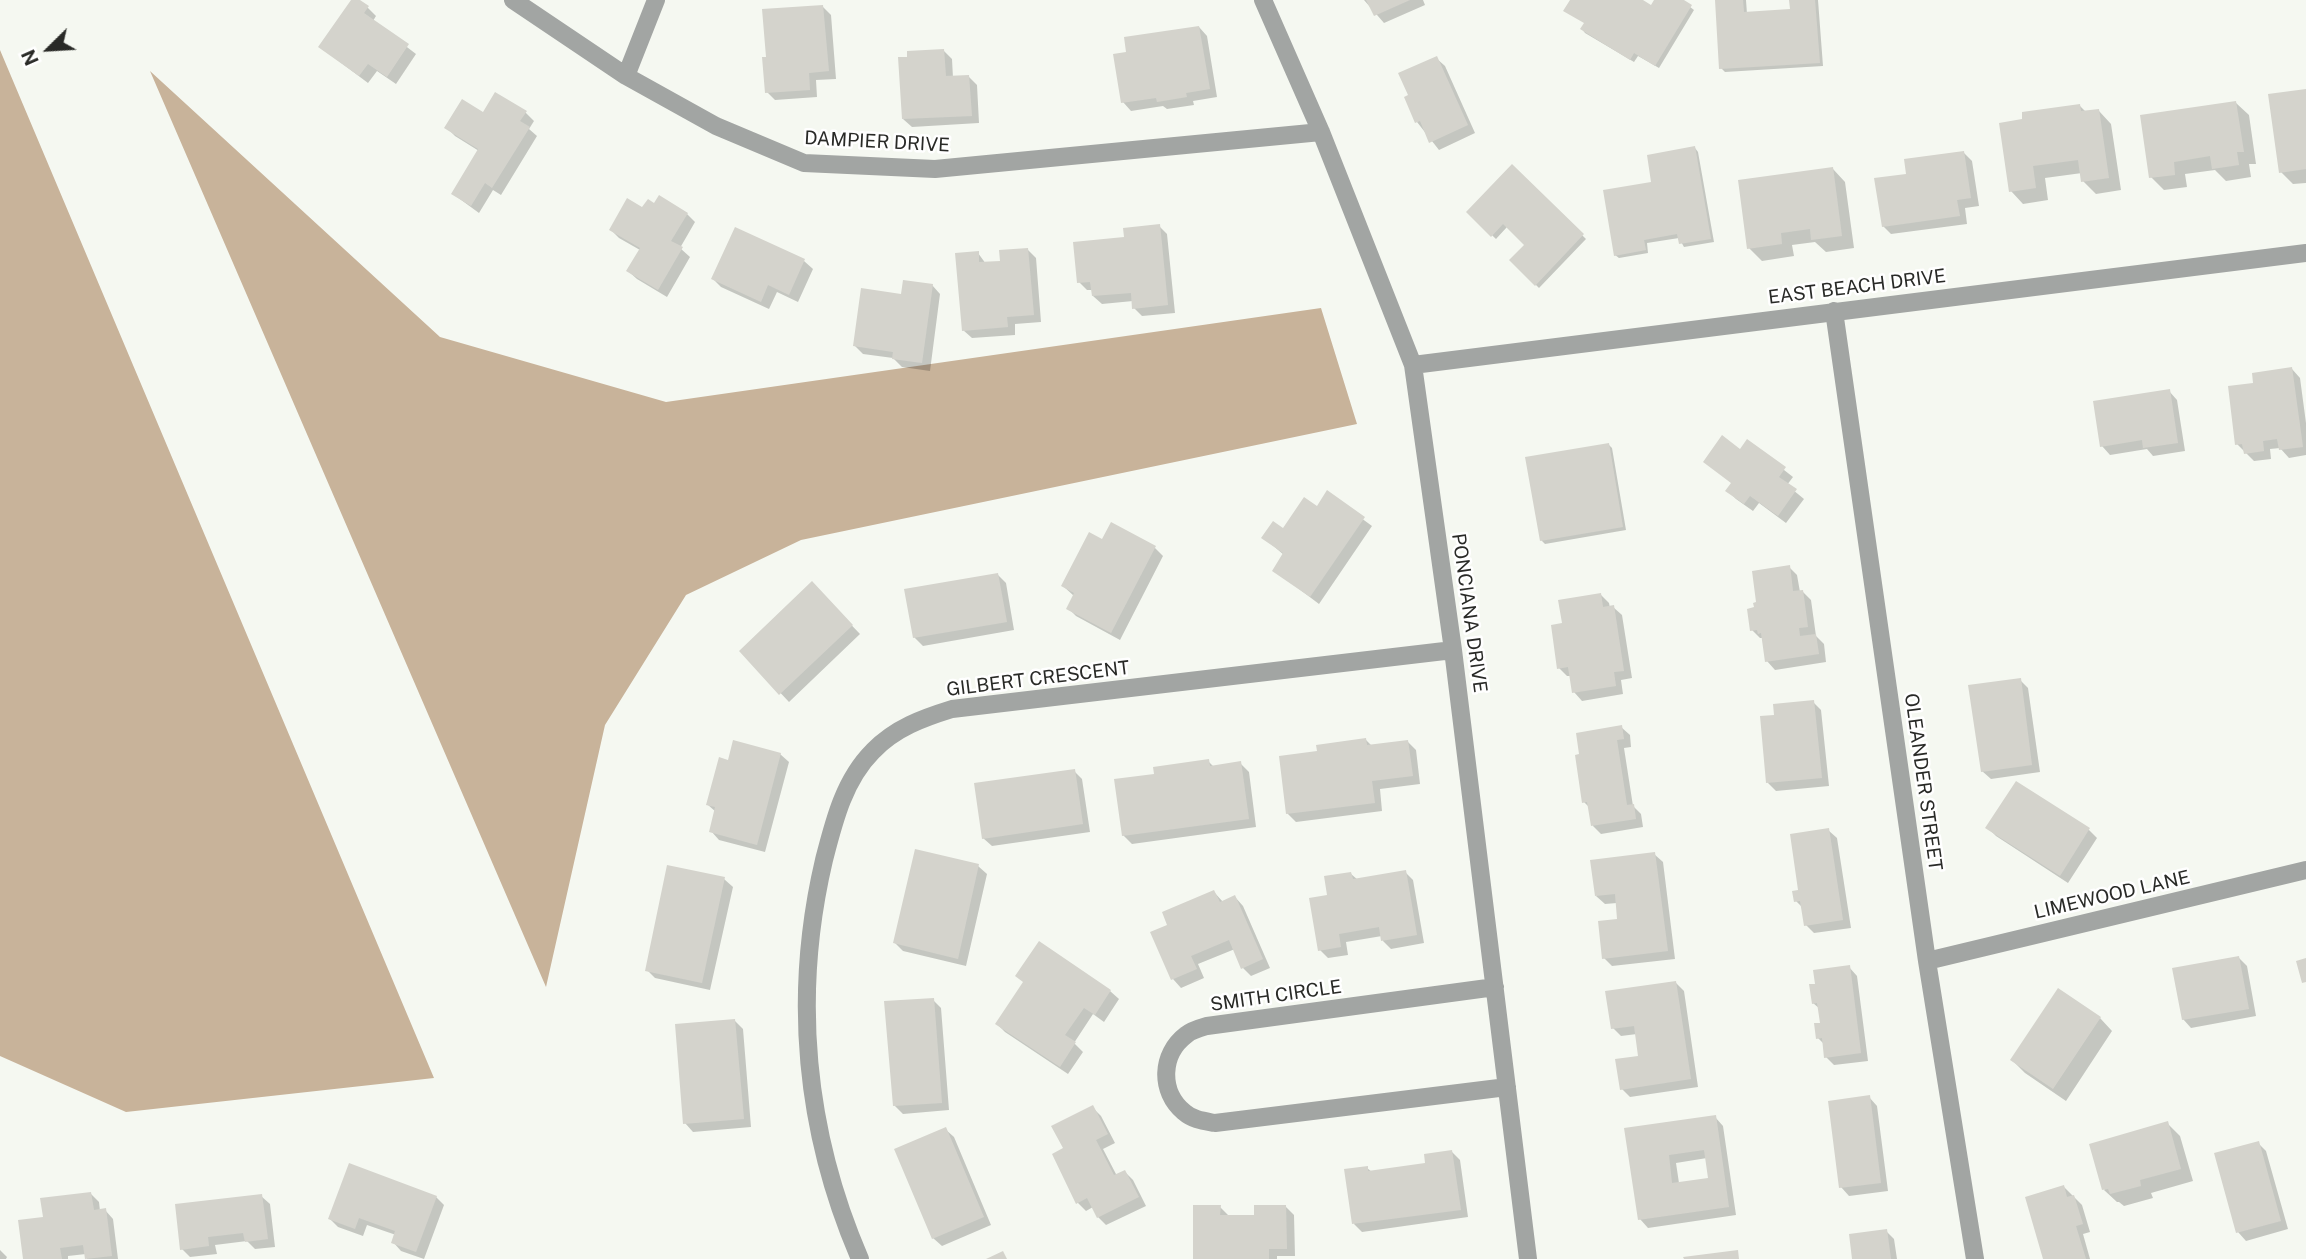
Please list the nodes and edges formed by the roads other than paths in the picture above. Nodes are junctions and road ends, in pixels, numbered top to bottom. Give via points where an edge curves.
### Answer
1 (513, 0) edge
2 (656, 0) edge
3 (1263, 0) edge
4 (626, 76) junction
5 (1321, 132) junction
6 (2306, 253) edge
7 (1834, 311) junction
8 (1413, 365) junction
9 (1453, 650) junction
10 (2306, 870) edge
11 (1927, 961) junction
12 (1495, 987) junction
13 (1507, 1087) junction
14 (860, 1259) edge
15 (1528, 1259) edge
16 (1975, 1259) edge

1 - 4 street, DAMPIER DRIVE
2 - 4 street
3 - 5 street, PONCIANA DRIVE
4 - 5 street, DAMPIER DRIVE via 716,126 804,163 935,169
5 - 8 street, PONCIANA DRIVE
6 - 7 street, EAST BEACH DRIVE
7 - 8 street, EAST BEACH DRIVE
7 - 11 street, OLEANDER STREET
8 - 9 street, PONCIANA DRIVE
9 - 12 street, PONCIANA DRIVE
9 - 14 street, GILBERT CRESCENT via 952,709 905,726 874,750 851,778 833,825 807,966 808,1066 815,1113 835,1194
10 - 11 street, LIMEWOOD LANE
11 - 16 street, OLEANDER STREET
12 - 13 street, PONCIANA DRIVE
12 - 13 street, SMITH CIRCLE via 1207,1026 1188,1033 1174,1046 1166,1081 1170,1096 1184,1112 1196,1120 1215,1123
13 - 15 street, PONCIANA DRIVE

